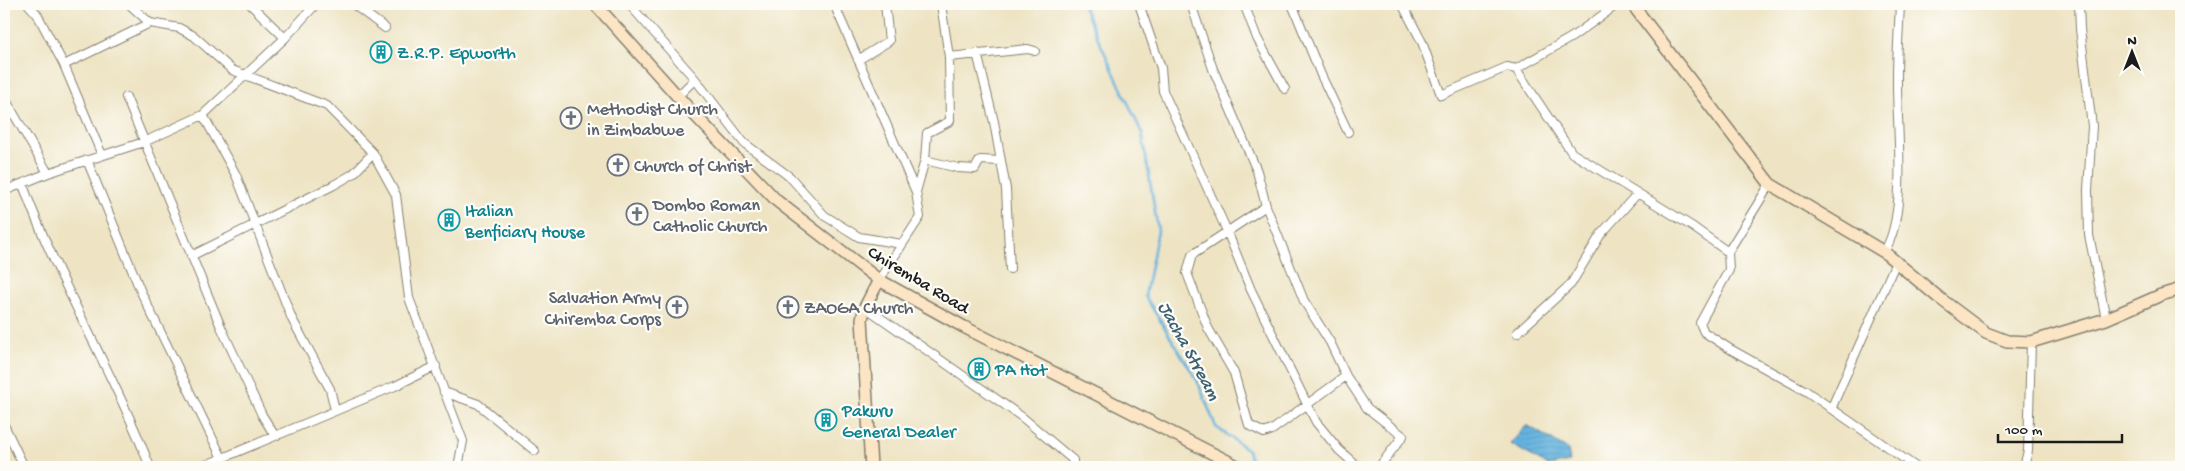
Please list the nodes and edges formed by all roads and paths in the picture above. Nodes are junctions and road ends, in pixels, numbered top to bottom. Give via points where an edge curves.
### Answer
1 (28, 4) edge
2 (129, 4) edge
3 (250, 4) edge
4 (316, 4) edge
5 (353, 4) edge
6 (595, 4) edge
7 (629, 4) edge
8 (834, 4) edge
9 (885, 4) edge
10 (941, 4) edge
11 (1139, 4) edge
12 (1191, 4) edge
13 (1244, 4) edge
14 (1292, 4) edge
15 (1402, 4) edge
16 (1618, 4) edge
17 (1632, 4) edge
18 (1900, 4) edge
19 (2079, 4) edge
20 (150, 23) junction
21 (385, 28) dead end
22 (285, 38) junction
23 (1035, 51) dead end
24 (977, 53) junction
25 (949, 57) junction
26 (858, 60) junction
27 (64, 66) junction
28 (1516, 69) junction
29 (244, 76) junction
30 (695, 78) junction
31 (1286, 89) dead end
32 (678, 96) junction
33 (126, 97) dead end
34 (4, 98) edge
35 (203, 115) junction
36 (1348, 132) dead end
37 (144, 142) junction
38 (373, 153) junction
39 (102, 155) junction
40 (87, 160) junction
41 (925, 160) junction
42 (1001, 161) junction
43 (48, 173) junction
44 (1770, 184) junction
45 (23, 185) junction
46 (4, 191) edge
47 (916, 192) junction
48 (1638, 194) junction
49 (1266, 206) junction
50 (256, 224) junction
51 (1227, 232) junction
52 (902, 244) junction
53 (1728, 252) junction
54 (1884, 252) junction
55 (191, 256) junction
56 (1896, 262) junction
57 (1010, 269) dead end
58 (879, 280) junction
59 (2181, 289) edge
60 (865, 307) junction
61 (2106, 318) junction
62 (1517, 332) dead end
63 (2031, 342) junction
64 (436, 366) junction
65 (1346, 376) junction
66 (444, 392) junction
67 (1307, 404) junction
68 (1831, 409) junction
69 (335, 410) junction
70 (4, 425) edge
71 (275, 436) junction
72 (535, 451) dead end
73 (222, 458) junction
74 (24, 467) edge
75 (150, 467) edge
76 (201, 467) edge
77 (458, 467) edge
78 (870, 467) edge
79 (1073, 467) edge
80 (1239, 467) edge
81 (1358, 467) edge
82 (1379, 467) edge
83 (1916, 467) edge
84 (2024, 467) edge

1 - 27 street via 37,14
2 - 20 street
3 - 22 street
4 - 22 street
5 - 21 street
6 - 32 street, Chiremba Road
7 - 30 street
8 - 26 street
9 - 26 street via 889,41
10 - 25 street
11 - 51 street via 1161,68 1163,92
12 - 49 street via 1214,69 1257,171
13 - 31 street via 1256,38
14 - 36 street
15 - 28 street via 1422,42 1441,95 1507,67
16 - 28 street via 1572,37
17 - 44 street
18 - 54 street via 1897,77 1899,195 1891,241
19 - 61 street via 2092,126 2089,235
20 - 27 street
20 - 29 street via 179,28 194,36 232,70
22 - 29 street
23 - 24 street
24 - 25 street
24 - 42 street
25 - 41 street via 950,121 926,133
26 - 47 street
27 - 39 street
28 - 48 street via 1572,153
29 - 35 street
29 - 38 street via 327,106
30 - 32 street
30 - 52 street via 744,143 790,177 825,216 859,237
32 - 58 street, Chiremba Road via 777,201
33 - 37 street
34 - 43 street
35 - 37 street
35 - 50 street via 236,175
37 - 39 street
37 - 55 street
38 - 50 street via 353,174
38 - 64 street via 396,195 409,298
39 - 40 street
40 - 43 street
40 - 73 street via 141,292
41 - 42 street via 975,169 980,160
41 - 47 street
42 - 57 street via 1008,202
43 - 45 street
44 - 53 street
44 - 54 street
45 - 46 street
45 - 75 street via 52,258 127,411
47 - 52 street via 920,217
48 - 53 street
48 - 62 street via 1601,234 1571,284
49 - 51 street
49 - 65 street via 1304,301 1330,342
50 - 55 street
50 - 69 street via 292,319 330,389
51 - 67 street via 1251,290
51 - 67 street via 1192,255 1187,273 1208,328 1234,373 1249,425 1264,433
52 - 58 street
53 - 68 street via 1729,270 1700,323 1704,332
54 - 56 street
55 - 71 street via 230,347
56 - 63 street via 1986,333 2007,341
56 - 68 street
58 - 60 street
58 - 80 street, Chiremba Road via 964,327
59 - 61 street
60 - 78 street via 862,319
60 - 79 street via 1022,417 1074,460
61 - 63 street
63 - 84 street via 2028,451
64 - 66 street
64 - 69 street
65 - 67 street
65 - 82 street via 1367,408 1402,436
66 - 72 street via 478,404
66 - 77 street via 463,441
67 - 81 street via 1316,422 1338,450
68 - 83 street
69 - 71 street
70 - 74 street
71 - 73 street
73 - 76 street

